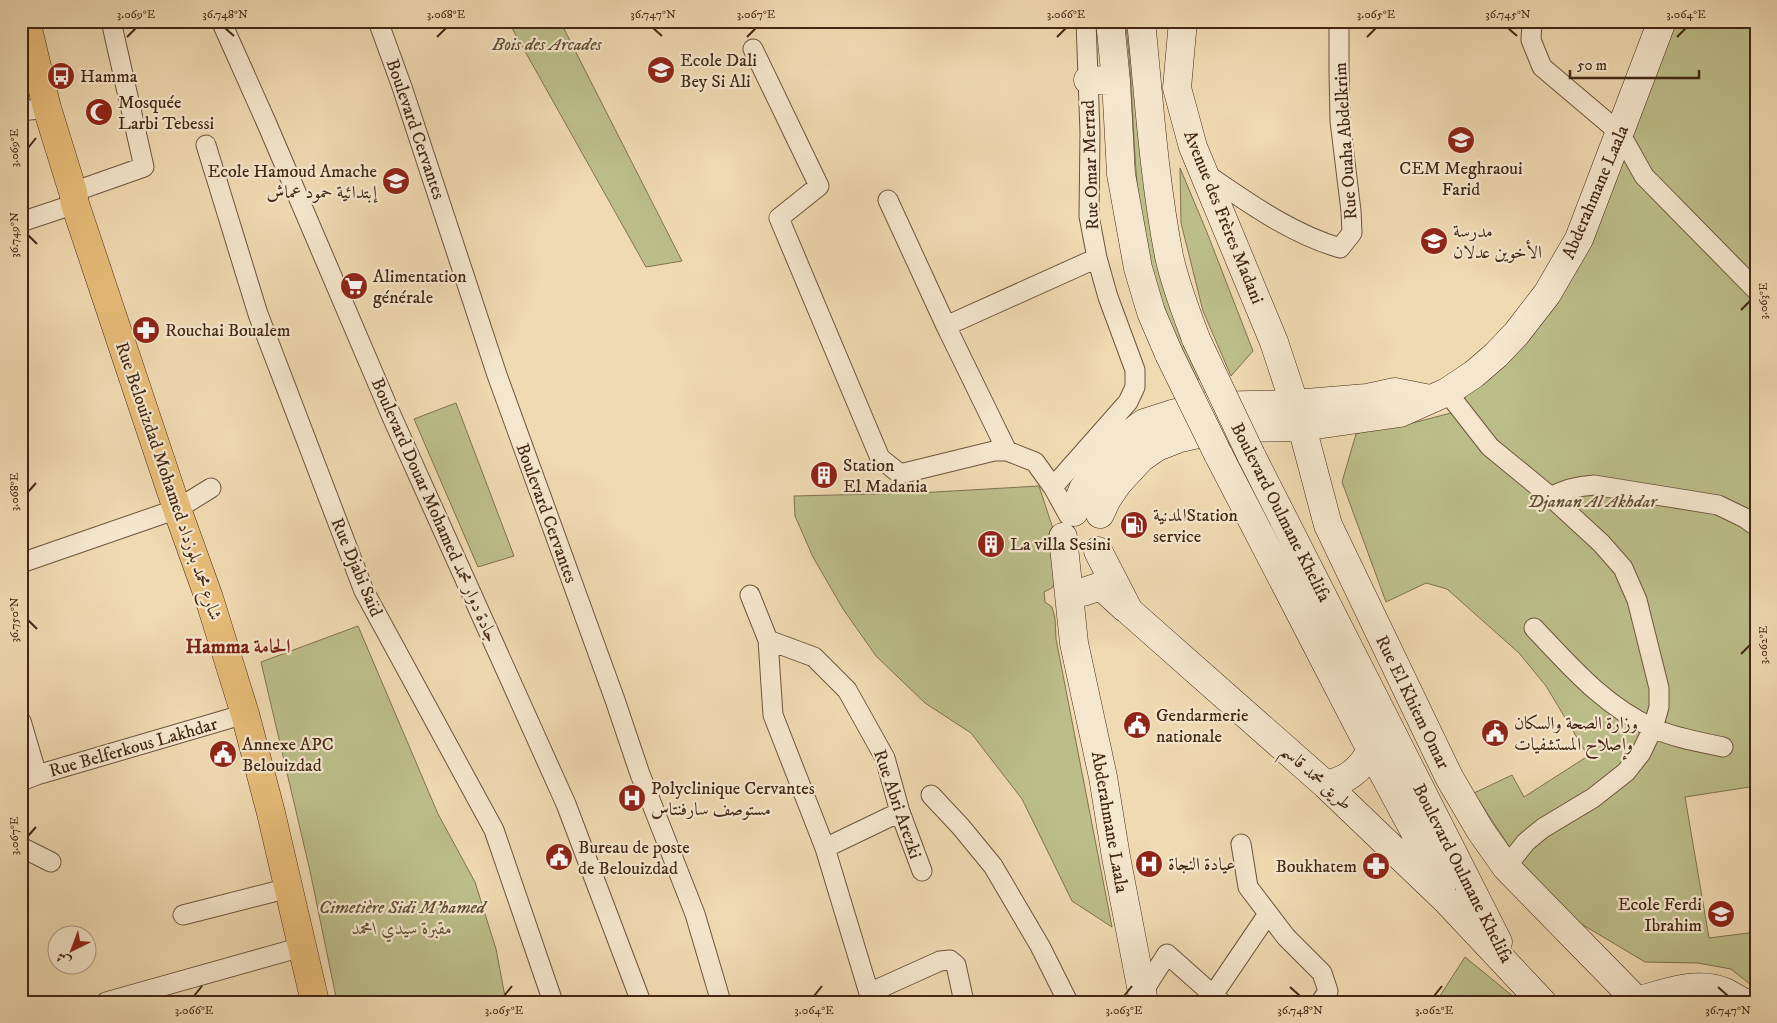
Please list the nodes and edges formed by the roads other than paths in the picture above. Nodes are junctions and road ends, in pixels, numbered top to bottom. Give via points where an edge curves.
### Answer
1 (26, 21) edge
2 (112, 21) edge
3 (221, 21) edge
4 (378, 21) edge
5 (1086, 21) edge
6 (1110, 21) edge
7 (1141, 21) edge
8 (1183, 21) edge
9 (1340, 21) edge
10 (1532, 21) edge
11 (1662, 21) edge
12 (753, 49) dead end
13 (1088, 80) junction
14 (1116, 82) junction
15 (34, 109) edge
16 (1620, 133) junction
17 (206, 145) dead end
18 (1203, 171) junction
19 (74, 198) junction
20 (888, 200) dead end
21 (21, 222) edge
22 (1097, 258) junction
23 (1756, 290) edge
24 (946, 326) junction
25 (1277, 352) joint
26 (1438, 396) junction
27 (1298, 415) junction
28 (1007, 451) junction
29 (1053, 487) junction
30 (211, 488) dead end
31 (1550, 498) junction
32 (177, 509) junction
33 (1077, 520) junction
34 (1756, 526) edge
35 (1094, 553) junction
36 (21, 563) edge
37 (1083, 592) junction
38 (750, 595) dead end
39 (1129, 611) junction
40 (1534, 628) dead end
41 (768, 640) junction
42 (1074, 643) junction
43 (245, 714) junction
44 (21, 720) edge
45 (1654, 728) junction
46 (1723, 747) dead end
47 (1371, 750) junction
48 (1449, 777) junction
49 (29, 778) edge
50 (1326, 785) junction
51 (931, 795) dead end
52 (900, 812) junction
53 (1241, 844) dead end
54 (1448, 844) junction
55 (21, 847) edge
56 (825, 848) junction
57 (51, 862) dead end
58 (1506, 867) junction
59 (922, 871) dead end
60 (1448, 883) junction
61 (289, 888) junction
62 (1268, 914) junction
63 (183, 915) dead end
64 (302, 948) junction
65 (869, 997) edge
66 (1143, 998) edge
67 (1217, 998) edge
68 (1630, 999) edge
69 (106, 1002) edge
70 (315, 1002) edge
71 (553, 1002) edge
72 (641, 1002) edge
73 (722, 1002) edge
74 (964, 1002) edge
75 (1068, 1002) edge
76 (1321, 1002) edge
77 (1542, 1002) edge
78 (1742, 1002) edge

1 - 15 main road, Rue Belouizdad Mohamed شارع محمد بلوزداد
2 - 19 street via 144,167
3 - 72 street, Boulevard Douar Mohamed جادة دوار محمد via 392,417 566,804
4 - 73 street, Boulevard Cervantes via 497,375 640,774 695,914
5 - 13 street, Rue Omar Merrad
6 - 14 main road, Boulevard Oulmane Khelifa
7 - 54 main road, Boulevard Oulmane Khelifa, bridge via 1159,195 1180,296 1196,339 1251,455
8 - 18 main road, Avenue des Frères Madani via 1177,88
9 - 18 street, Rue Ouaha Abdelkrim via 1340,120 1352,218 1352,233 1340,248 1287,226
10 - 16 street via 1531,40 1542,67
11 - 16 main road, Abderahmane Laala
12 - 28 street via 819,186 778,218 880,458 900,474 994,451
13 - 14 main road
13 - 22 street, Rue Omar Merrad via 1090,216
14 - 47 main road, Boulevard Oulmane Khelifa, bridge via 1121,174 1138,268 1151,312 1218,454
15 - 19 main road, Rue Belouizdad Mohamed شارع محمد بلوزداد
16 - 23 street via 1644,176
16 - 26 main road, Abderahmane Laala via 1579,239 1547,294 1496,355 1474,374
17 - 71 street, Rue Djabi Saïd via 258,314 364,591 494,830
18 - 25 main road, Avenue des Frères Madani
19 - 21 street
19 - 32 main road, Rue Belouizdad Mohamed شارع محمد بلوزداد
20 - 24 street
22 - 24 street
22 - 29 street, Rue Omar Merrad via 1133,361 1135,387 1128,402
24 - 28 street
25 - 27 main road, Rue El Khiem Omar
26 - 27 main road, Abderahmane Laala via 1395,392
26 - 31 street via 1490,447
27 - 33 main road, Abderahmane Laala via 1208,406 1144,423 1124,438 1083,489
27 - 48 main road, Rue El Khiem Omar via 1328,525
28 - 29 street via 1035,462
29 - 33 street
30 - 32 street
31 - 34 street via 1576,486 1594,485 1718,505
31 - 45 street via 1601,543 1623,568 1637,600 1659,688
32 - 36 street
32 - 43 main road, Rue Belouizdad Mohamed شارع محمد بلوزداد
33 - 35 main road via 1067,545 1082,554
33 - 35 main road, Abderahmane Laala via 1105,520 1108,533 1103,546
33 - 42 main road, Abderahmane Laala
35 - 37 main road, Abderahmane Laala
35 - 39 main road, طريق محمد قاسم
37 - 39 main road via 1101,586
37 - 42 main road, Abderahmane Laala
38 - 41 street
39 - 50 main road, طريق محمد قاسم
40 - 45 street via 1576,672 1620,710
41 - 52 street, Rue Abri Arezki via 814,657 847,690 885,758
41 - 56 street via 772,715
42 - 66 main road, Abderahmane Laala via 1103,777
43 - 49 street, Rue Belferkous Lakhdar
43 - 61 main road, Rue Belouizdad Mohamed شارع محمد بلوزداد
44 - 49 street
45 - 46 street
45 - 58 street via 1626,772 1593,798 1543,828 1526,842
47 - 50 main road via 1358,770 1343,780
47 - 60 main road, Boulevard Oulmane Khelifa via 1419,840
48 - 54 main road
48 - 58 main road, Rue El Khiem Omar
50 - 60 main road, طريق محمد قاسم
51 - 75 street via 993,866 1040,946
52 - 56 street
52 - 59 street, Rue Abri Arezki
53 - 62 street via 1248,887
54 - 60 main road, Boulevard Oulmane Khelifa
55 - 57 street
56 - 65 street
58 - 68 main road, Rue El Khiem Omar
60 - 77 main road, Boulevard Oulmane Khelifa via 1514,973
61 - 63 street
61 - 64 main road, Rue Belouizdad Mohamed شارع محمد بلوزداد
62 - 67 street
62 - 76 street via 1322,973 1328,991
64 - 69 street
64 - 70 main road, Rue Belouizdad Mohamed شارع محمد بلوزداد
65 - 74 street via 950,960 956,965
66 - 67 street via 1167,954
68 - 78 main road via 1705,987 1725,992

